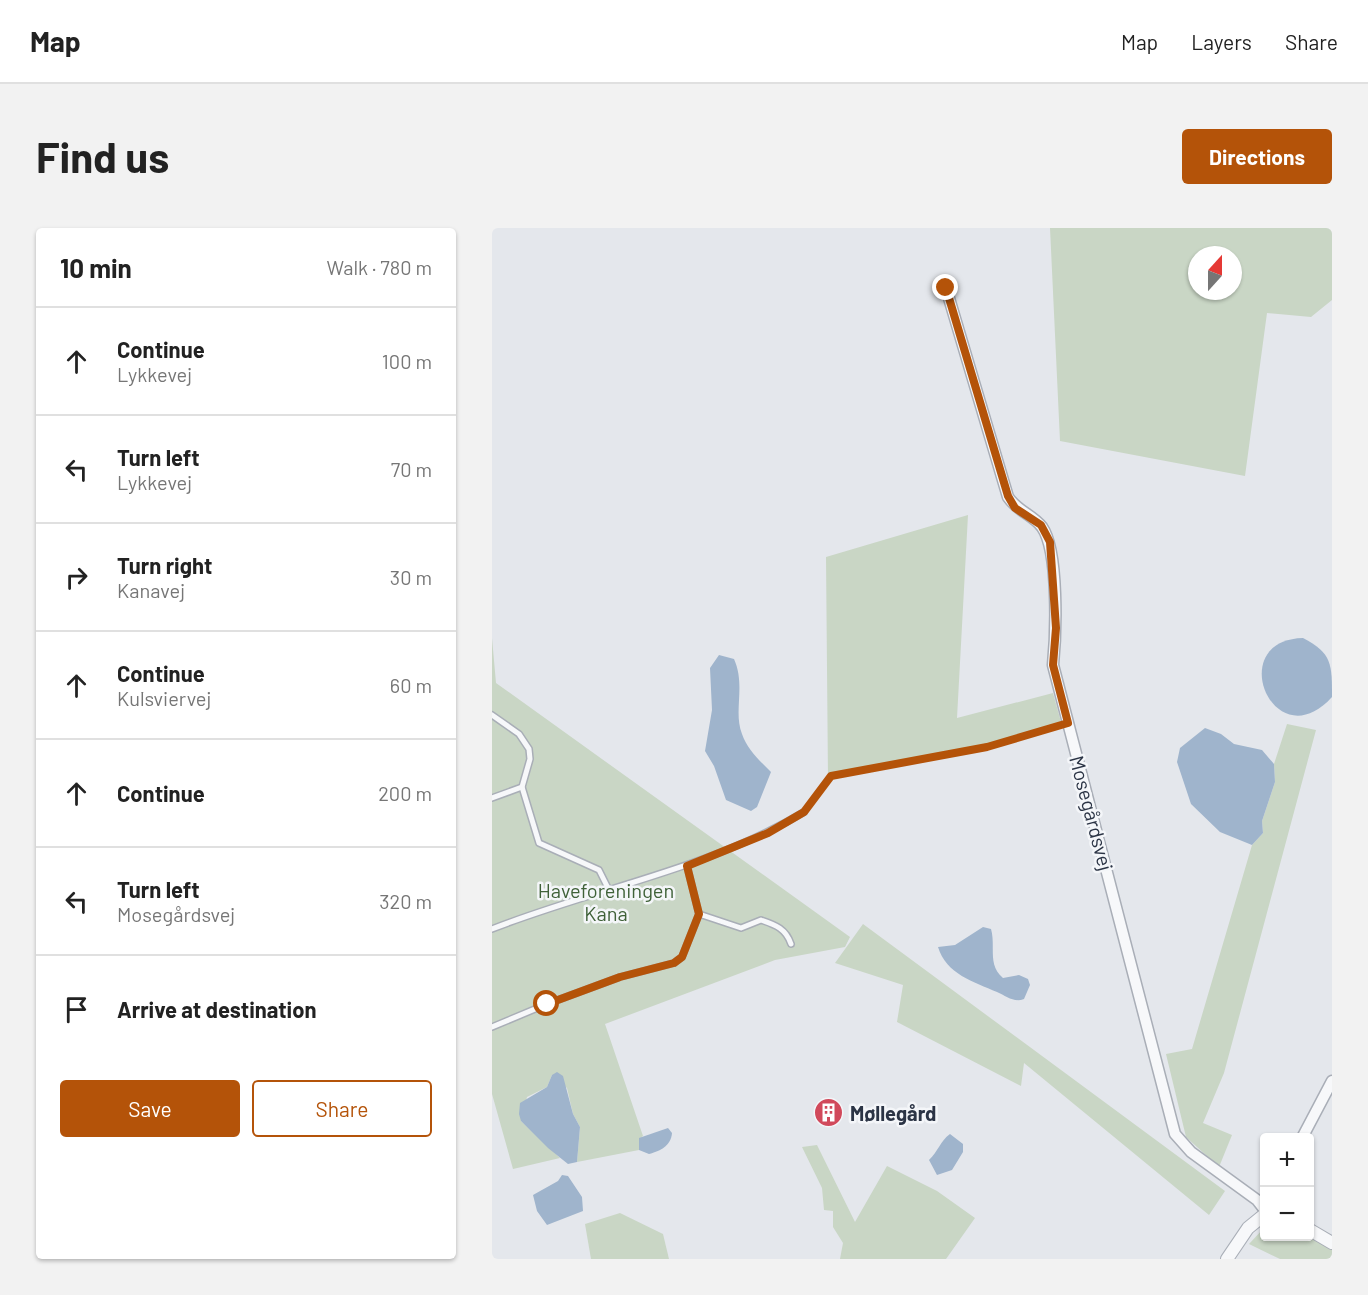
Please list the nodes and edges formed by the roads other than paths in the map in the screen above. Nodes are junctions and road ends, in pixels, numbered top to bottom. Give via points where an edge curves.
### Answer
1 (946, 288) dead end
2 (492, 715) edge
3 (522, 787) junction
4 (492, 798) edge
5 (804, 812) road end
6 (687, 866) junction
7 (608, 888) junction
8 (699, 914) junction
9 (492, 929) edge
10 (791, 944) dead end
11 (492, 1027) edge
12 (1332, 1081) edge
13 (1304, 1133) edge
14 (1260, 1204) edge
15 (1260, 1218) edge
16 (1314, 1232) edge
17 (1332, 1243) edge
18 (1227, 1259) edge

1 - 14 street, Mosegårdsvej via 1008,496 1015,508 1041,525 1050,542 1056,628 1053,665 1176,1134 1191,1152
2 - 3 lane via 519,734 529,749
3 - 4 lane
3 - 7 lane via 539,843 599,870
5 - 6 lane via 768,833
6 - 7 lane
6 - 8 lane
7 - 9 lane
8 - 10 lane via 741,928 761,920 780,927
8 - 11 lane via 682,957 674,963 620,977
12 - 13 street
15 - 18 street via 1248,1228
16 - 17 street

